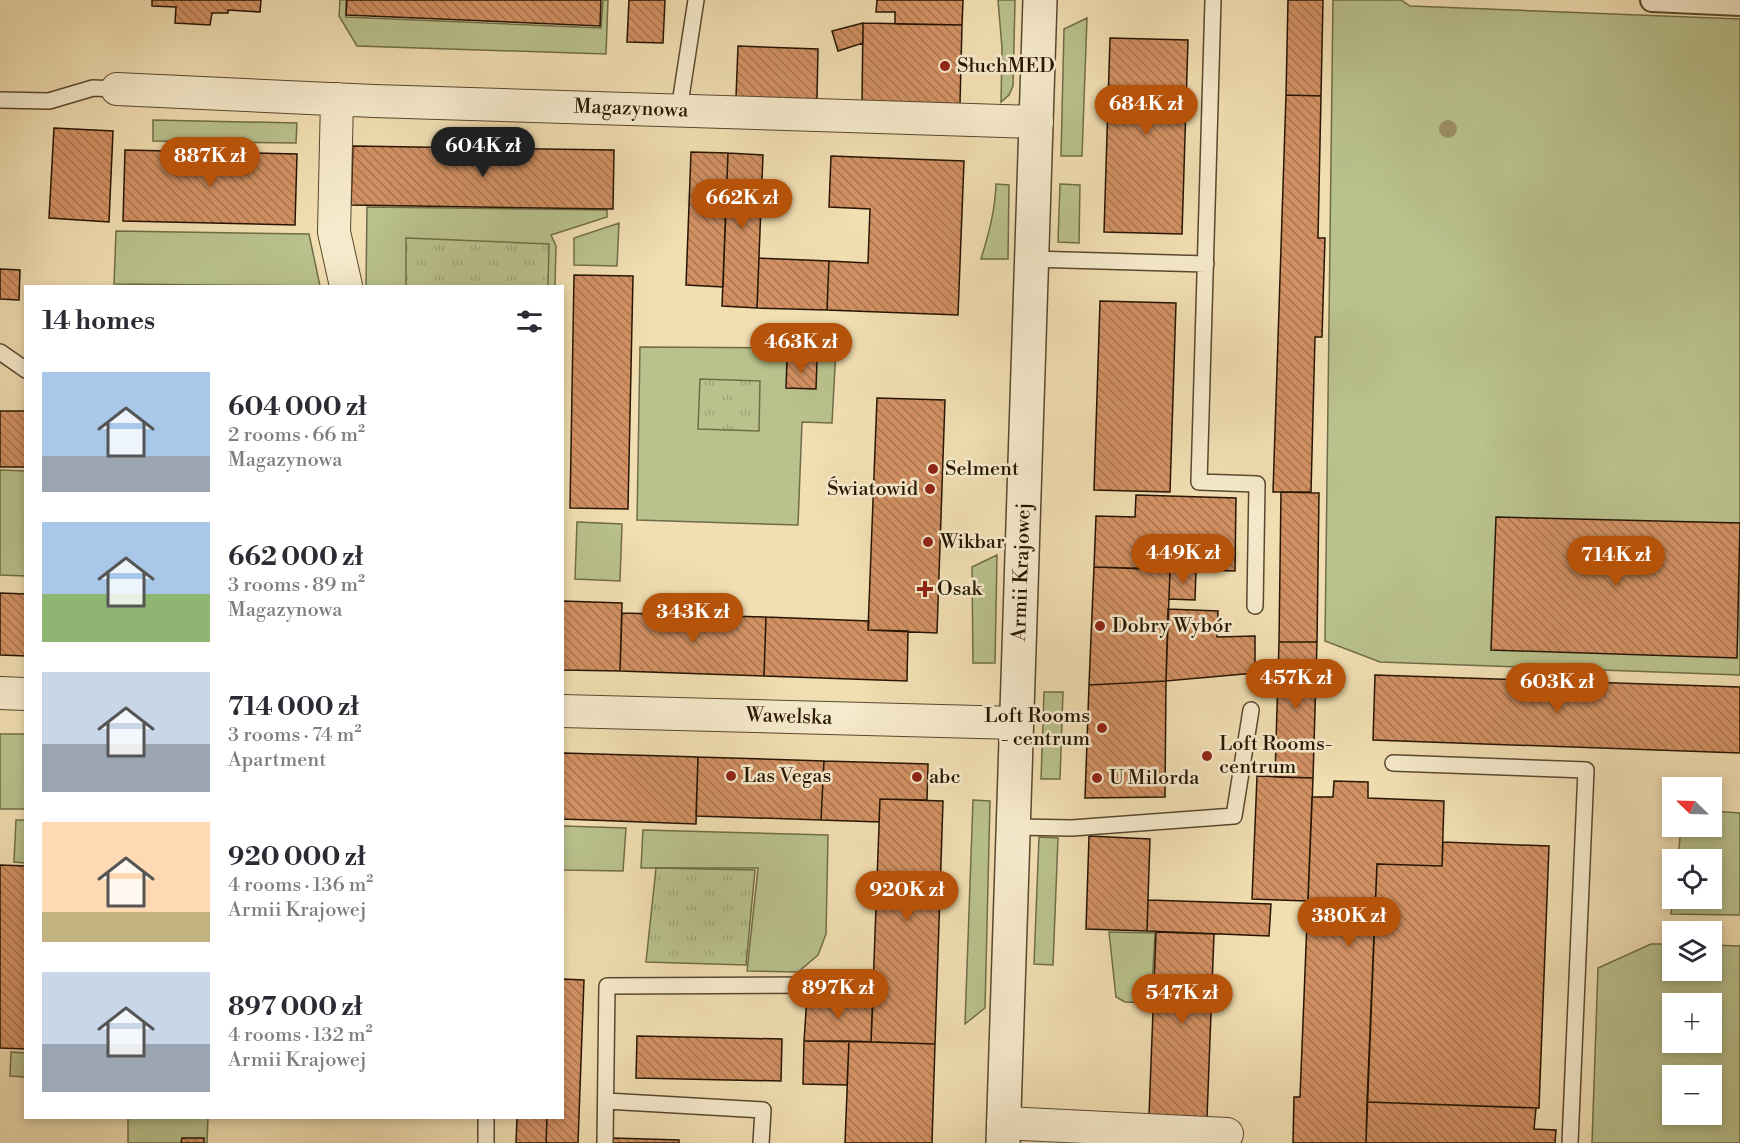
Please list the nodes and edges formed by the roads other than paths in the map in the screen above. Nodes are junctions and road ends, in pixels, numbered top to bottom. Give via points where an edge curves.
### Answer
1 (696, 0) edge
2 (1040, 0) edge
3 (1213, 0) edge
4 (1652, 0) edge
5 (1740, 4) edge
6 (117, 89) joint
7 (337, 99) junction
8 (0, 100) edge
9 (679, 110) junction
10 (1037, 122) junction
11 (1031, 259) junction
12 (1206, 264) junction
13 (346, 285) edge
14 (0, 352) edge
15 (24, 369) edge
16 (1255, 606) dead end
17 (0, 693) edge
18 (24, 694) edge
19 (1251, 710) dead end
20 (564, 711) edge
21 (1016, 723) junction
22 (1393, 764) dead end
23 (1013, 827) junction
24 (837, 986) dead end
25 (606, 1101) junction
26 (486, 1119) edge
27 (1003, 1133) edge
28 (1227, 1134) dead end
29 (486, 1143) edge
30 (605, 1143) edge
31 (761, 1143) edge
32 (1570, 1143) edge

1 - 9 lane
2 - 10 street, Armii Krajowej
3 - 12 lane
4 - 5 street
6 - 7 street, Magazynowa
6 - 8 lane via 93,88 49,101
7 - 9 street, Magazynowa
7 - 13 street via 334,232
9 - 10 street, Magazynowa
10 - 11 street, Armii Krajowej
11 - 12 lane
11 - 21 street, Armii Krajowej
12 - 16 lane via 1199,482 1257,484
14 - 15 lane
17 - 18 street
19 - 23 lane via 1234,816 1072,828
20 - 21 street, Wawelska
21 - 23 street, Armii Krajowej
22 - 32 lane via 1586,770
23 - 27 street, Armii Krajowej
24 - 25 lane via 607,986
25 - 30 lane
25 - 31 lane via 763,1110
26 - 29 lane
27 - 28 street

